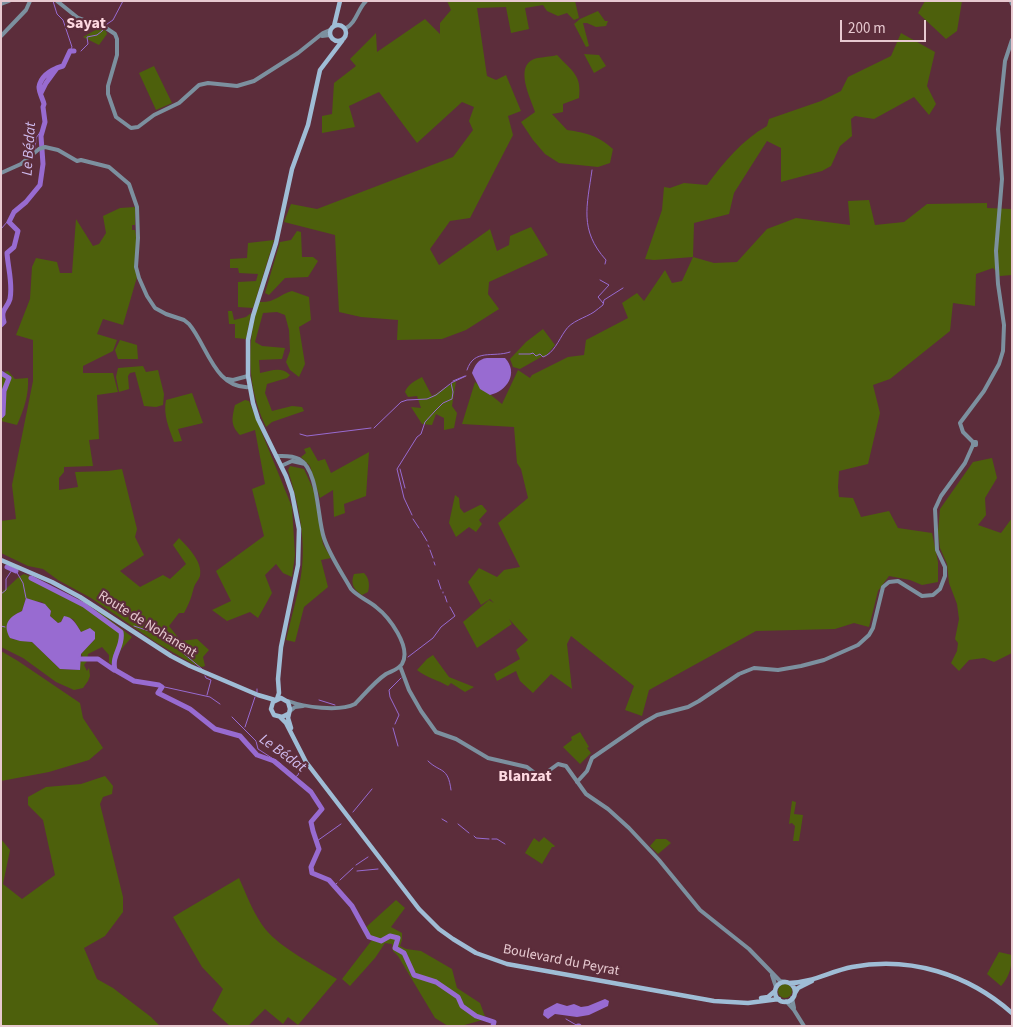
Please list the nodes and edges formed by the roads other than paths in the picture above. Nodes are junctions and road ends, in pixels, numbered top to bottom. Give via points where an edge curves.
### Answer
1 (9, 1) edge
2 (30, 1) edge
3 (57, 1) edge
4 (340, 1) edge
5 (366, 1) edge
6 (1, 4) edge
7 (336, 25) junction
8 (346, 29) junction
9 (330, 32) junction
10 (1, 36) edge
11 (333, 40) junction
12 (1012, 40) edge
13 (342, 41) junction
14 (333, 52) junction
15 (1, 173) edge
16 (248, 376) junction
17 (224, 379) junction
18 (250, 387) junction
19 (276, 456) junction
20 (305, 464) junction
21 (281, 466) junction
22 (1, 560) edge
23 (279, 665) junction
24 (400, 666) junction
25 (258, 695) junction
26 (276, 699) junction
27 (286, 700) junction
28 (305, 706) junction
29 (271, 707) junction
30 (289, 712) junction
31 (280, 717) junction
32 (316, 776) junction
33 (577, 782) junction
34 (771, 973) junction
35 (829, 974) junction
36 (787, 982) junction
37 (776, 989) junction
38 (795, 993) junction
39 (792, 998) junction
40 (779, 999) junction
41 (786, 1001) junction
42 (732, 1002) junction
43 (794, 1010) junction
44 (1012, 1012) edge
45 (804, 1026) edge

1 - 6 street
2 - 10 street via 26,10
3 - 9 street via 78,18 114,32 117,59 108,86 109,98 118,119 133,128 179,103 199,86 250,83
4 - 7 main road
5 - 8 street
7 - 8 main road
7 - 9 main road
8 - 13 main road
9 - 11 main road
11 - 13 main road
11 - 14 main road
12 - 33 street via 1005,61 998,125 1002,174 996,251 1004,325 1003,351 981,396 961,421 961,428 973,444 965,464 935,509 937,550 945,567 942,586 937,593 927,597 898,581 889,582 881,592 873,628 858,645 801,666 778,670 754,668 739,674 700,701 643,723 592,758 587,771
13 - 14 main road
14 - 16 main road via 317,79 308,125 292,169 276,243 253,316 248,340
15 - 17 street via 25,162 42,149 51,148 72,159 109,167 129,184 137,207 137,272 147,296 161,311 189,324
16 - 17 street
16 - 18 main road
17 - 18 street via 238,386
18 - 19 main road via 258,419
19 - 20 street via 296,457
19 - 21 main road
20 - 21 street via 292,461
20 - 24 street via 316,492 326,543 351,589 378,608 399,634 404,647
21 - 23 main road via 296,511 299,548 296,581
22 - 25 main road, Route de Nohanent via 93,604 180,661
23 - 26 main road via 280,692
23 - 27 main road
24 - 28 street via 381,678 351,706
24 - 33 street via 417,704 438,734 456,739 488,758 531,768 540,777 561,764
25 - 26 main road, Route de Nohanent
25 - 29 main road, Route de Nohanent
26 - 27 main road
26 - 29 main road
27 - 28 street
27 - 30 main road
28 - 30 street via 295,707
29 - 31 main road via 273,713
30 - 31 main road
30 - 32 main road, Boulevard du Peyrat via 292,729
31 - 32 main road, Boulevard du Peyrat
32 - 42 main road, Boulevard du Peyrat via 419,909 440,930 465,947 488,958 523,968
33 - 34 street via 586,794 635,834 700,910 749,949
34 - 36 street
34 - 37 street
35 - 36 main road
35 - 38 main road via 798,988
35 - 44 main road via 867,965 925,968 968,982
36 - 37 main road via 780,983
36 - 38 main road via 794,987
37 - 40 main road
37 - 42 main road via 768,996
38 - 39 main road
39 - 41 main road
39 - 43 street
40 - 41 main road
40 - 42 main road
41 - 43 street
43 - 45 street

